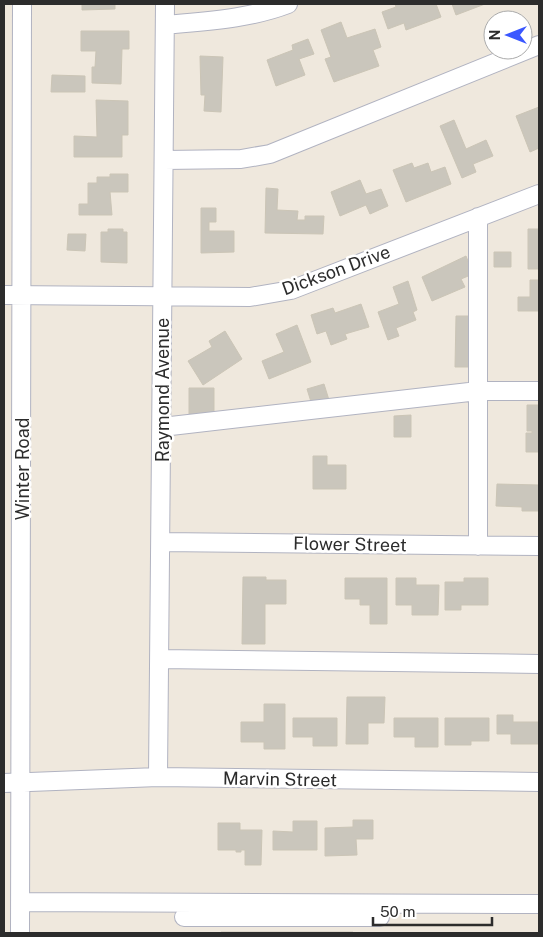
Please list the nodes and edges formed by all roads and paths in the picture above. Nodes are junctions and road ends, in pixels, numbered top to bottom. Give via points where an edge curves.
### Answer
1 (22, 4) edge
2 (165, 4) edge
3 (288, 4) edge
4 (165, 26) junction
5 (539, 45) edge
6 (164, 160) junction
7 (539, 194) edge
8 (478, 217) junction
9 (4, 295) edge
10 (22, 295) junction
11 (163, 296) junction
12 (478, 391) junction
13 (539, 391) edge
14 (162, 427) junction
15 (161, 542) junction
16 (478, 546) junction
17 (539, 546) edge
18 (160, 659) junction
19 (539, 664) edge
20 (158, 777) junction
21 (539, 782) edge
22 (4, 783) edge
23 (21, 783) junction
24 (20, 902) junction
25 (539, 904) edge
26 (184, 917) dead end
27 (380, 917) dead end
28 (20, 933) edge

1 - 10 street, Winter Road
2 - 4 street, Raymond Avenue
3 - 4 street via 256,13
4 - 6 street, Raymond Avenue
5 - 6 street via 270,154 241,159
6 - 11 street, Raymond Avenue
7 - 8 street, Dickson Drive
8 - 11 street, Dickson Drive via 291,290 250,297
8 - 12 street
9 - 10 street, Dickson Drive
10 - 11 street, Dickson Drive
10 - 23 street, Winter Road
11 - 14 street, Raymond Avenue
12 - 13 street
12 - 14 street
12 - 16 street
14 - 15 street, Raymond Avenue
15 - 16 street, Flower Street
15 - 18 street, Raymond Avenue
16 - 17 street, Flower Street
18 - 19 street
18 - 20 street, Raymond Avenue
20 - 21 street, Marvin Street
20 - 23 street, Marvin Street
22 - 23 street, Marvin Street
23 - 24 street, Winter Road
24 - 25 street
24 - 28 street, Winter Road
26 - 27 street

